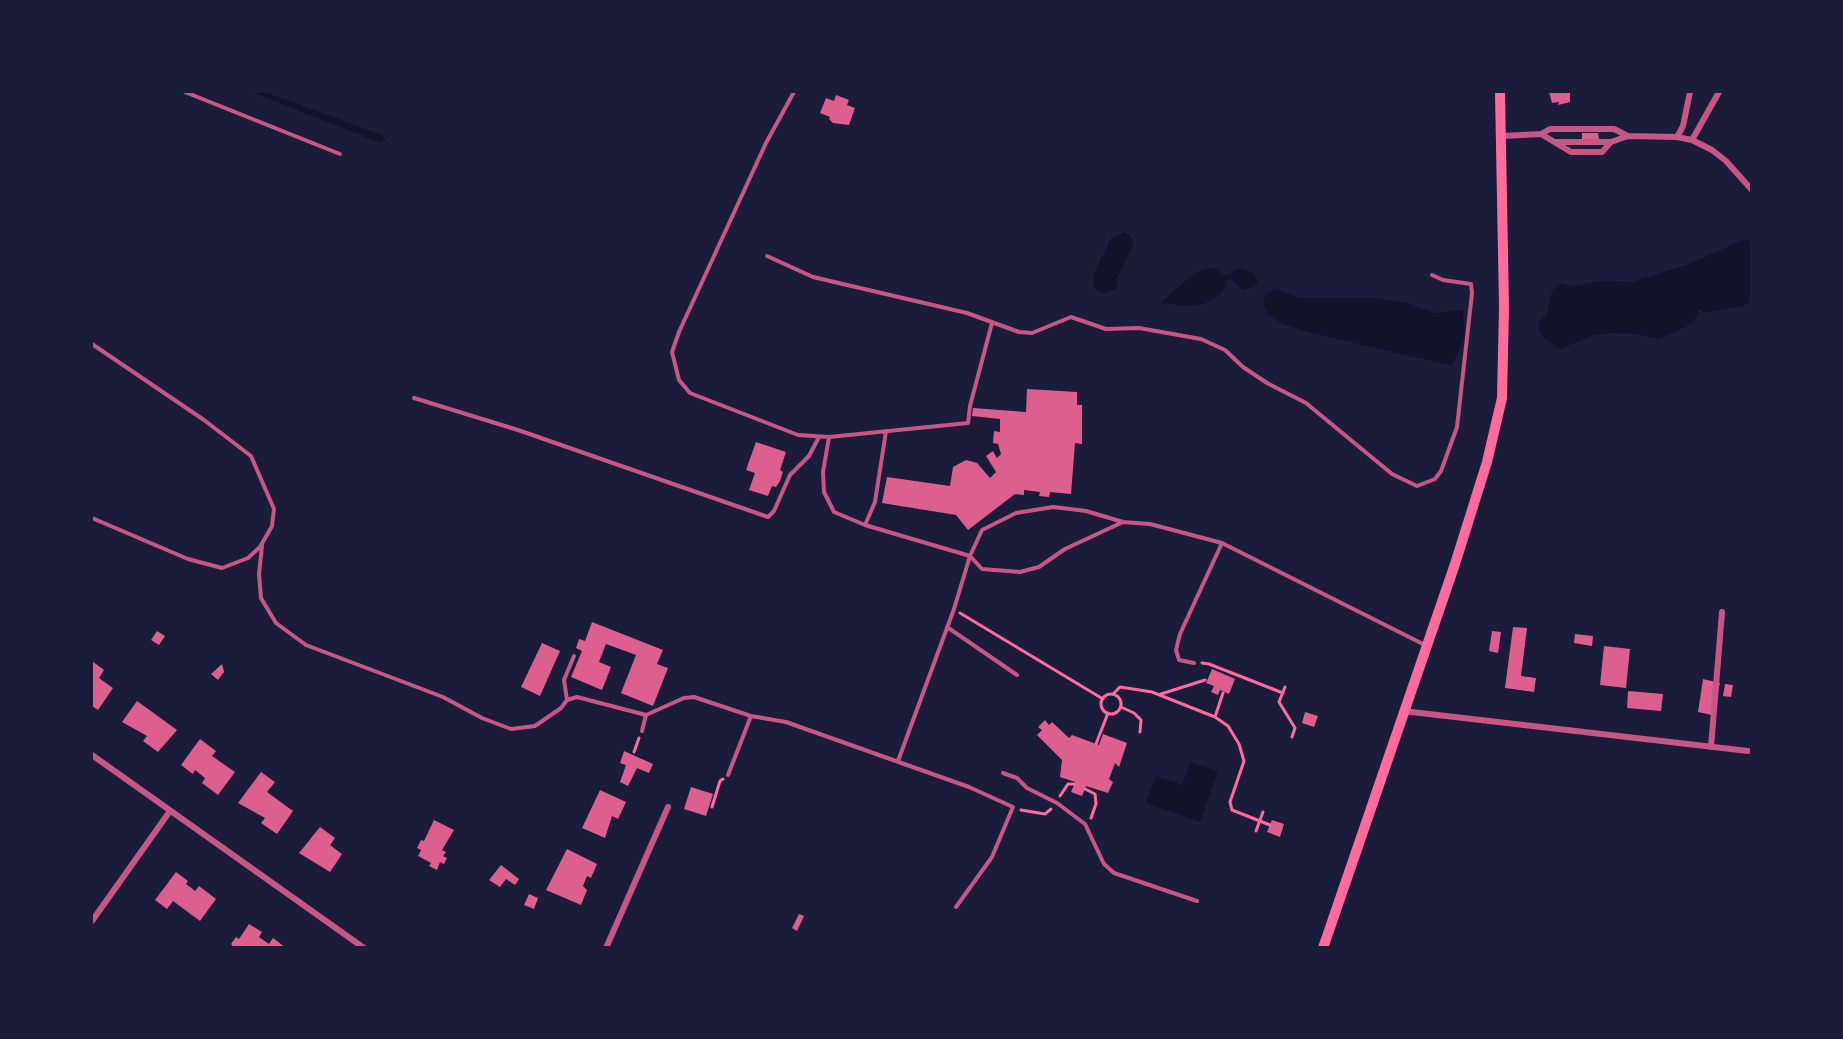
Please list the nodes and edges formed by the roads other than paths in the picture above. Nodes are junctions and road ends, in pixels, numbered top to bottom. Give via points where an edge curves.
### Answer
1 (185, 92) edge
2 (794, 92) edge
3 (1500, 92) edge
4 (1690, 92) edge
5 (1719, 92) edge
6 (1541, 134) junction
7 (1628, 136) junction
8 (1502, 137) junction
9 (1677, 137) junction
10 (1692, 140) junction
11 (340, 154) dead end
12 (1752, 190) edge
13 (767, 256) dead end
14 (1432, 275) dead end
15 (992, 323) junction
16 (92, 344) edge
17 (414, 398) dead end
18 (886, 431) junction
19 (819, 437) junction
20 (829, 437) junction
21 (92, 518) edge
22 (1123, 522) junction
23 (865, 525) junction
24 (1222, 543) junction
25 (262, 545) junction
26 (970, 556) junction
27 (1722, 612) dead end
28 (947, 627) junction
29 (1426, 645) junction
30 (574, 656) dead end
31 (1194, 663) road end
32 (1017, 675) dead end
33 (567, 700) junction
34 (1403, 711) junction
35 (646, 714) junction
36 (751, 716) junction
37 (642, 731) road end
38 (1712, 747) junction
39 (1748, 751) dead end
40 (92, 755) edge
41 (898, 761) junction
42 (1003, 773) dead end
43 (728, 776) road end
44 (668, 807) dead end
45 (170, 811) junction
46 (1197, 901) dead end
47 (956, 907) dead end
48 (92, 921) edge
49 (364, 948) edge
50 (606, 948) edge
51 (1323, 948) edge

1 - 11 lane
2 - 19 lane via 766,142 672,352 679,380 690,393 798,435
3 - 8 main road
4 - 9 street
5 - 10 street
6 - 7 street via 1550,129 1614,129
6 - 7 street via 1571,152 1602,152 1611,142
6 - 8 street
7 - 9 street
8 - 29 main road via 1502,398 1487,462
9 - 10 street
10 - 12 street via 1726,161
13 - 15 lane via 813,277 967,313
14 - 15 lane via 1471,284 1472,292 1457,427 1442,471 1435,479 1417,486 1392,474 1306,403 1267,383 1225,350 1201,339 1139,328 1106,329 1071,317 1032,333
15 - 18 lane via 968,423
16 - 25 lane via 251,456 274,509 272,526
17 - 19 lane via 768,517 790,475 809,456
18 - 20 lane
18 - 23 lane via 875,502
19 - 20 lane
20 - 23 lane via 824,492 834,512
21 - 25 lane via 210,567 232,566
22 - 24 lane via 1150,524
22 - 26 lane via 1065,549 1039,567 1020,572 982,569
22 - 26 lane via 1086,511 1053,507 1016,513 982,530
23 - 26 lane
24 - 29 lane
24 - 31 lane via 1176,650 1179,660
25 - 33 lane via 261,598 276,623 306,645 443,697 511,729 535,726
26 - 28 lane
27 - 38 street
28 - 32 lane
28 - 41 lane
29 - 34 main road
30 - 33 lane via 564,680
33 - 35 lane via 577,697
34 - 38 street
34 - 51 main road
35 - 36 lane via 694,697
35 - 37 lane
36 - 41 lane via 786,722
36 - 43 lane
38 - 39 street
40 - 45 street
41 - 47 lane via 1013,807 992,857
42 - 46 lane via 1056,802 1085,824 1104,864 1114,873
44 - 50 street
45 - 48 street
45 - 49 street

